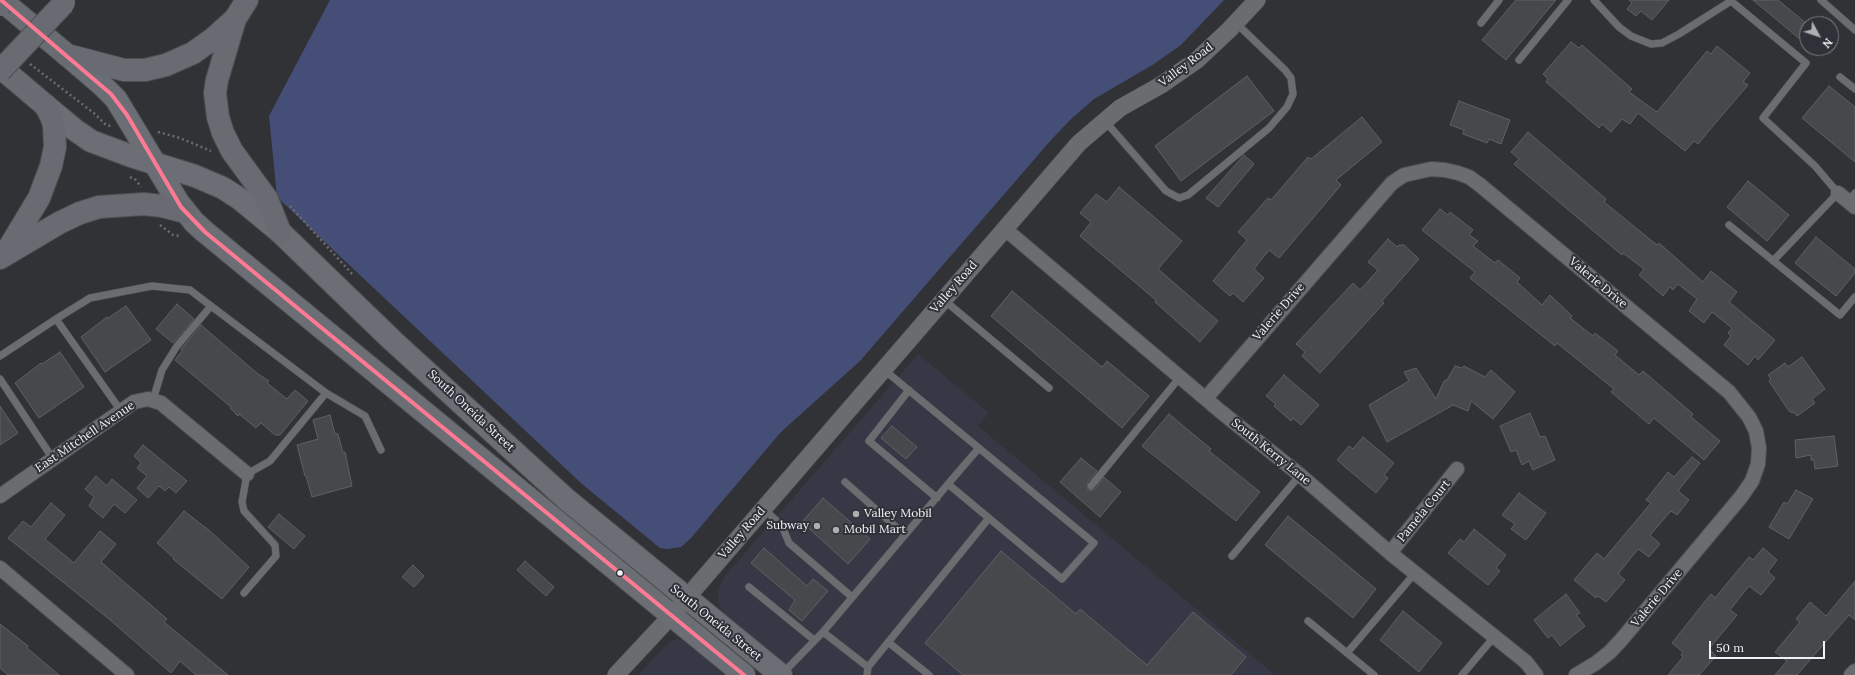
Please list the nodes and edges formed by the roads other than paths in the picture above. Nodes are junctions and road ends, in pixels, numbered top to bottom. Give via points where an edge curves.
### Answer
1 (0, 0) edge
2 (5, 0) edge
3 (247, 0) edge
4 (1257, 0) edge
5 (1499, 0) edge
6 (1568, 0) edge
7 (1594, 0) edge
8 (1821, 0) edge
9 (66, 2) edge
10 (0, 5) edge
11 (235, 19) junction
12 (1236, 23) junction
13 (1481, 23) dead end
14 (1855, 30) edge
15 (67, 55) junction
16 (1519, 60) dead end
17 (0, 67) edge
18 (0, 71) edge
19 (1840, 77) dead end
20 (1855, 89) edge
21 (45, 104) junction
22 (1104, 121) junction
23 (154, 163) junction
24 (1849, 199) edge
25 (185, 212) junction
26 (1729, 225) dead end
27 (1004, 229) junction
28 (280, 232) junction
29 (1, 258) edge
30 (1773, 261) junction
31 (1855, 297) edge
32 (943, 299) junction
33 (211, 306) junction
34 (56, 319) junction
35 (0, 356) edge
36 (883, 369) junction
37 (1180, 377) junction
38 (0, 379) edge
39 (1048, 388) dead end
40 (909, 390) junction
41 (326, 393) junction
42 (1206, 398) junction
43 (153, 400) junction
44 (121, 411) junction
45 (980, 448) junction
46 (381, 450) dead end
47 (53, 459) junction
48 (1458, 469) dead end
49 (247, 474) junction
50 (1300, 474) junction
51 (845, 482) dead end
52 (948, 484) junction
53 (1091, 486) dead end
54 (0, 496) edge
55 (937, 498) junction
56 (763, 508) junction
57 (989, 518) junction
58 (905, 535) junction
59 (1390, 553) junction
60 (1232, 556) dead end
61 (0, 568) edge
62 (1415, 573) junction
63 (749, 586) dead end
64 (244, 593) dead end
65 (852, 597) junction
66 (679, 607) junction
67 (1308, 621) dead end
68 (823, 632) junction
69 (1494, 637) junction
70 (814, 640) junction
71 (888, 642) junction
72 (1347, 653) junction
73 (868, 667) junction
74 (1855, 671) edge
75 (127, 675) edge
76 (616, 675) edge
77 (744, 675) edge
78 (781, 675) edge
79 (867, 675) edge
80 (929, 675) edge
81 (1374, 675) edge
82 (1462, 675) edge
83 (1536, 675) edge
84 (1576, 675) edge
85 (1851, 675) edge

1 - 15 highway, South Oneida Street
2 - 10 highway, bridge
3 - 11 highway
4 - 12 street, Valley Road
5 - 13 lane
6 - 16 lane
7 - 24 lane via 1619,27 1631,36 1651,44 1662,43 1679,34 1731,1 1806,63 1763,118
8 - 14 lane
9 - 18 highway, bridge
11 - 15 highway via 193,54 153,69 124,70
11 - 28 highway via 217,80 218,117 232,151 270,203
12 - 22 street, Valley Road via 1214,46 1181,72 1120,108
12 - 22 lane via 1285,70 1291,78 1292,94 1287,107 1269,128 1188,195 1179,198 1166,191
15 - 23 main road, South Oneida Street via 116,99
17 - 21 highway, South Oneida Street
19 - 20 lane
21 - 23 main road, South Oneida Street via 91,141
21 - 29 highway via 54,125 55,147 51,166 38,201 18,236
22 - 27 street, Valley Road via 1079,143
23 - 25 main road, South Oneida Street
23 - 28 main road, South Oneida Street via 192,174 224,188
24 - 30 lane
25 - 29 highway via 144,204 100,207 59,223
25 - 66 main road, South Oneida Street via 205,232 440,427
26 - 30 lane
27 - 32 street, Valley Road
27 - 37 street, South Kerry Lane
28 - 66 main road, South Oneida Street via 393,341 461,401
30 - 31 lane via 1840,315
32 - 36 street, Valley Road
32 - 39 lane
33 - 34 lane via 190,290 152,286 90,298
33 - 41 lane
33 - 43 lane via 177,346 162,370
34 - 35 lane
34 - 44 lane
36 - 40 lane
36 - 56 street, Valley Road
37 - 42 street, South Kerry Lane
37 - 53 lane
38 - 47 lane
40 - 45 lane
40 - 55 lane via 869,441
41 - 46 lane via 366,416
41 - 49 lane via 270,461
42 - 50 street, South Kerry Lane
42 - 84 street, Valerie Drive via 1392,183 1404,175 1431,168 1469,177 1729,392 1746,413 1756,431 1758,464 1752,481 1741,497 1622,639 1596,663
43 - 44 street, East Mitchell Avenue via 134,402
43 - 49 street via 161,403
44 - 47 street, East Mitchell Avenue
45 - 52 lane
45 - 57 lane via 1094,543 1062,579
47 - 54 street, East Mitchell Avenue
48 - 59 street, Pamela Court
49 - 64 lane via 242,502 244,511 274,545 276,556
50 - 59 street, South Kerry Lane
50 - 60 lane
51 - 58 lane
52 - 55 lane
52 - 57 lane
55 - 58 lane
56 - 65 lane via 782,526 789,543
56 - 66 street, Valley Road
57 - 71 lane
58 - 65 lane
59 - 62 street, South Kerry Lane
61 - 75 street
62 - 69 street, South Kerry Lane
62 - 72 lane
63 - 70 lane
65 - 68 lane
66 - 76 street, Valley Road
66 - 77 main road, South Oneida Street
66 - 78 main road, South Oneida Street
67 - 72 lane
68 - 70 lane
68 - 73 lane
69 - 82 lane
69 - 83 street, South Kerry Lane via 1526,662
70 - 78 lane
71 - 73 lane
71 - 80 lane
72 - 81 lane
73 - 79 lane
74 - 85 street

